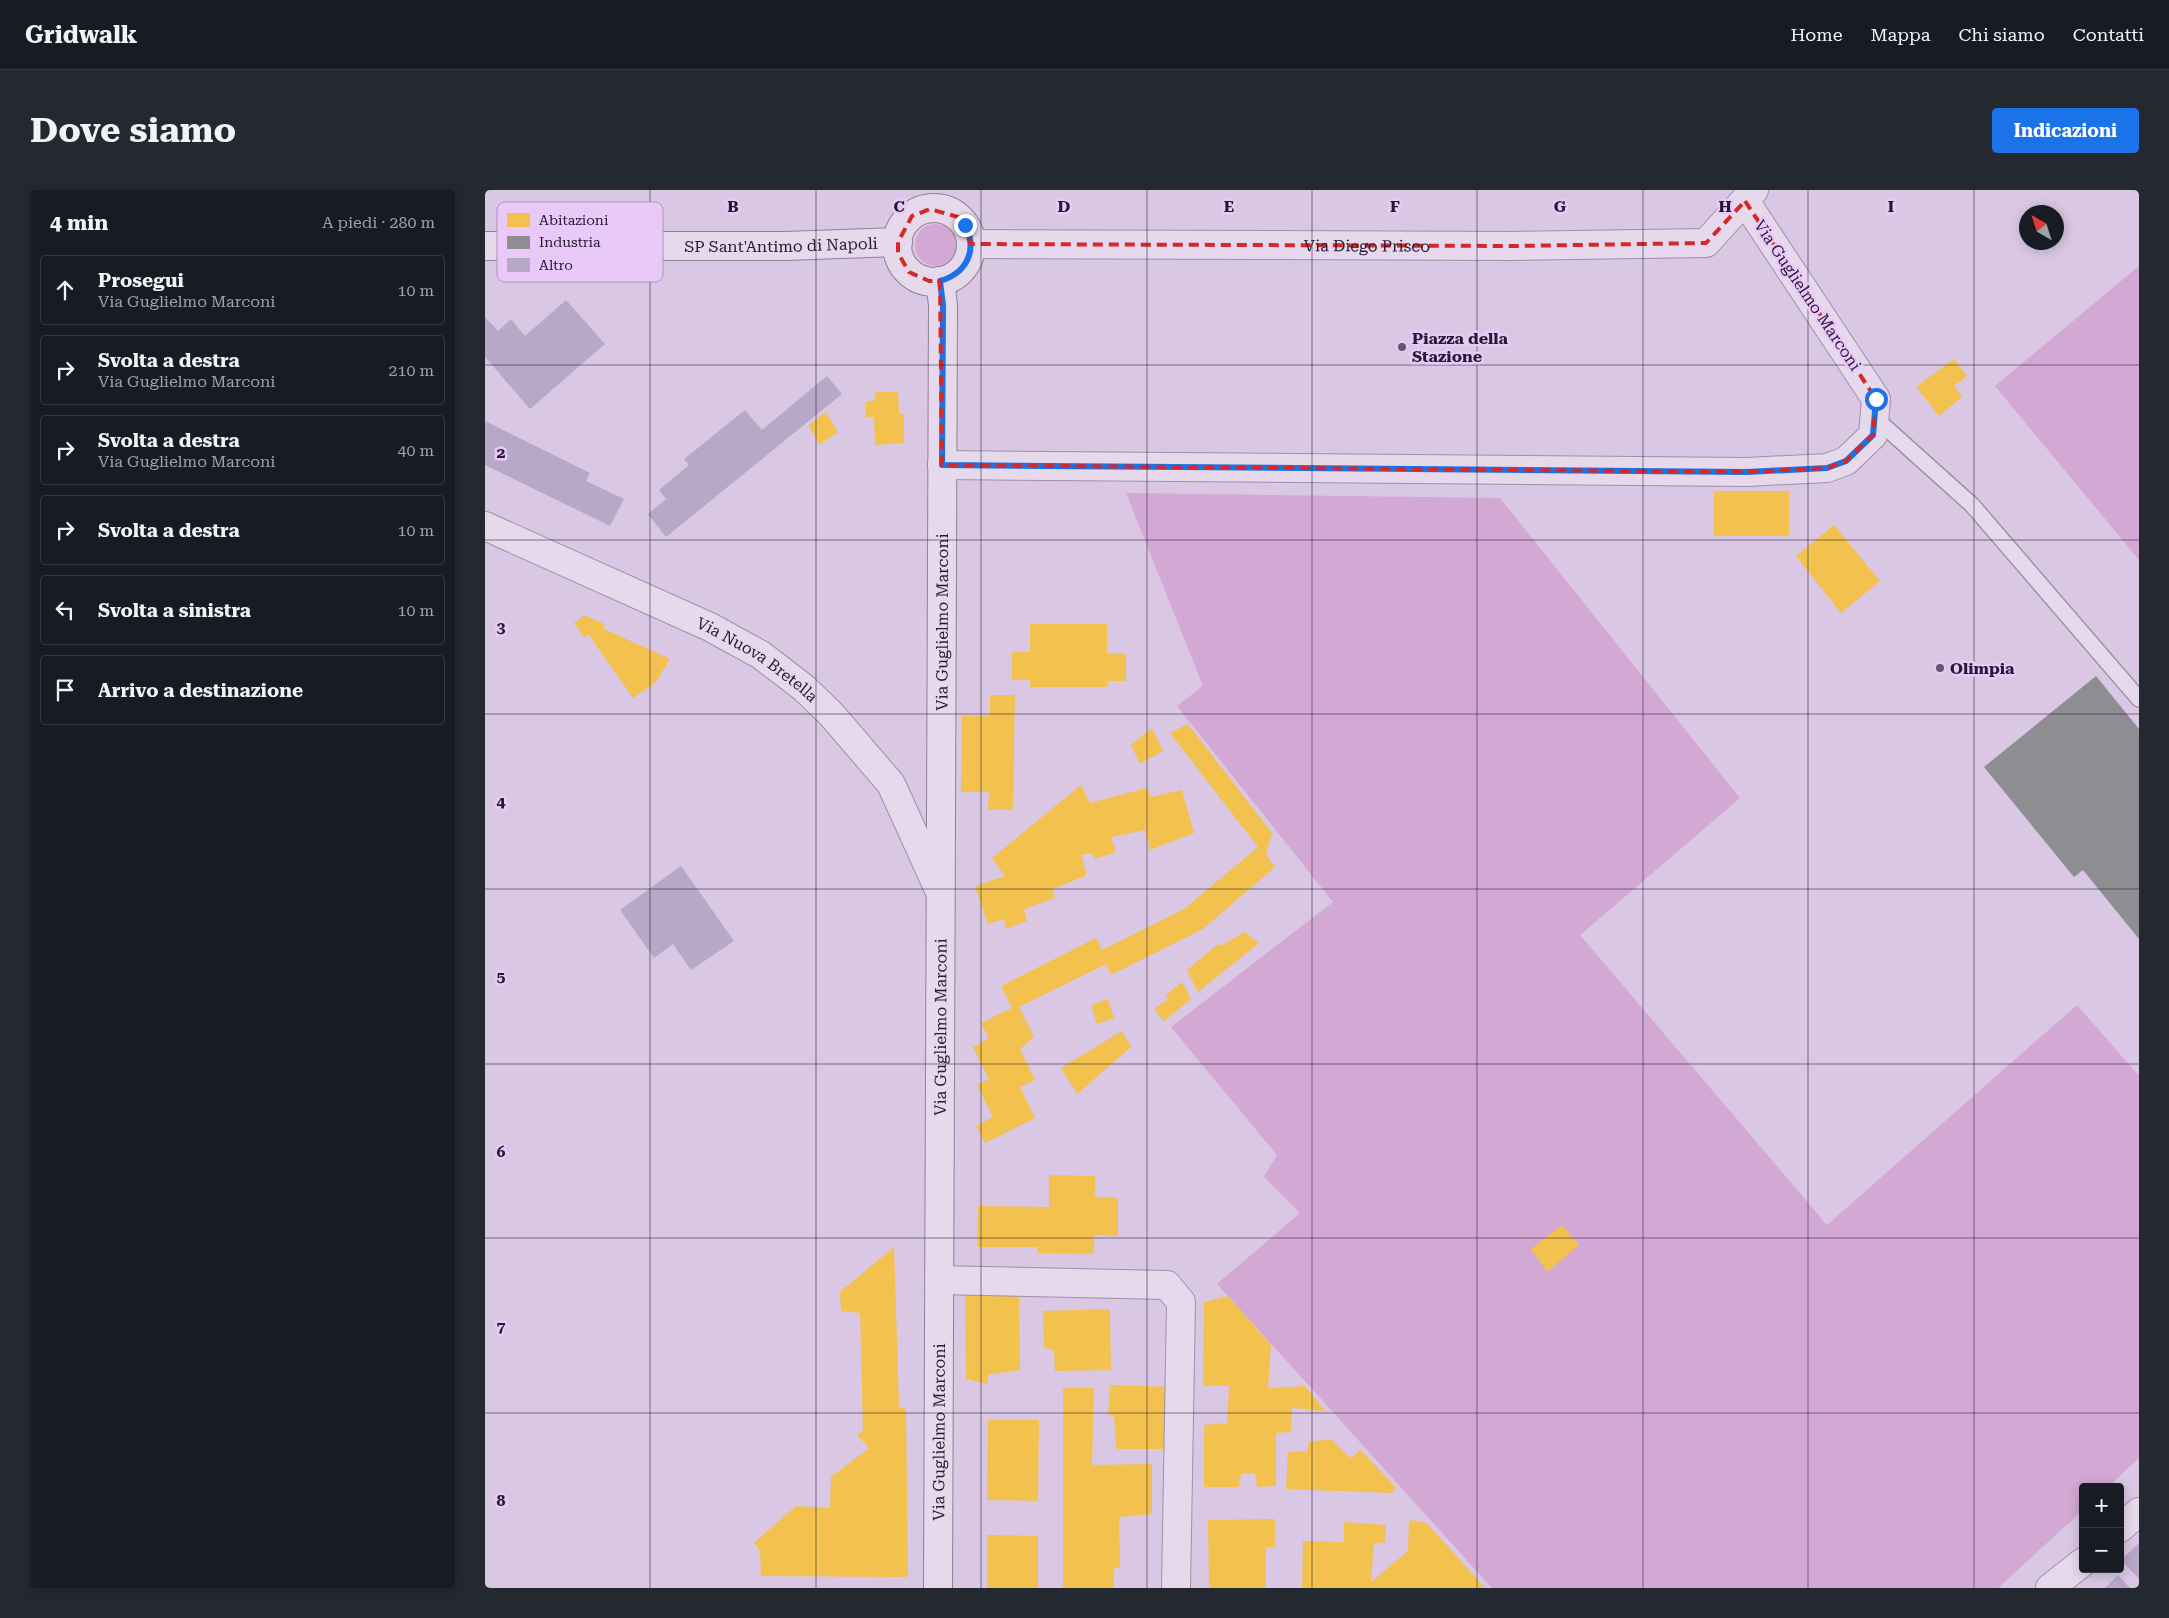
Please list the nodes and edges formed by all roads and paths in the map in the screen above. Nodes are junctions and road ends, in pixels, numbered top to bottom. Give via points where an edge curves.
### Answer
1 (1750, 195) edge
2 (898, 242) junction
3 (971, 244) junction
4 (663, 246) edge
5 (940, 281) junction
6 (1874, 417) junction
7 (942, 465) junction
8 (485, 526) edge
9 (2139, 699) edge
10 (940, 892) junction
11 (939, 1280) junction
12 (2139, 1512) edge
13 (2124, 1525) edge
14 (2079, 1565) edge
15 (938, 1588) edge
16 (1176, 1588) edge
17 (2051, 1588) edge

1 - 3 street, Via Diego Prisco via 1706,243 1513,246
1 - 6 street, Via Guglielmo Marconi via 1876,399
2 - 3 street via 902,228 912,216 920,211 940,209 958,217 969,234
2 - 4 street, SP Sant'Antimo di Napoli
2 - 5 street via 898,253 909,272 924,280
3 - 5 street via 970,254 959,272
5 - 7 street, Via Guglielmo Marconi via 943,305
6 - 7 street, Via Guglielmo Marconi via 1873,435 1846,461 1827,468 1747,472
6 - 9 lane via 1972,505
7 - 10 street, Via Guglielmo Marconi
8 - 10 street, Via Nuova Bretella via 710,627 761,655 804,688 831,714 891,784
10 - 11 street, Via Guglielmo Marconi
11 - 15 street, Via Guglielmo Marconi
11 - 16 street via 1167,1285 1181,1302
12 - 13 street
14 - 17 street

